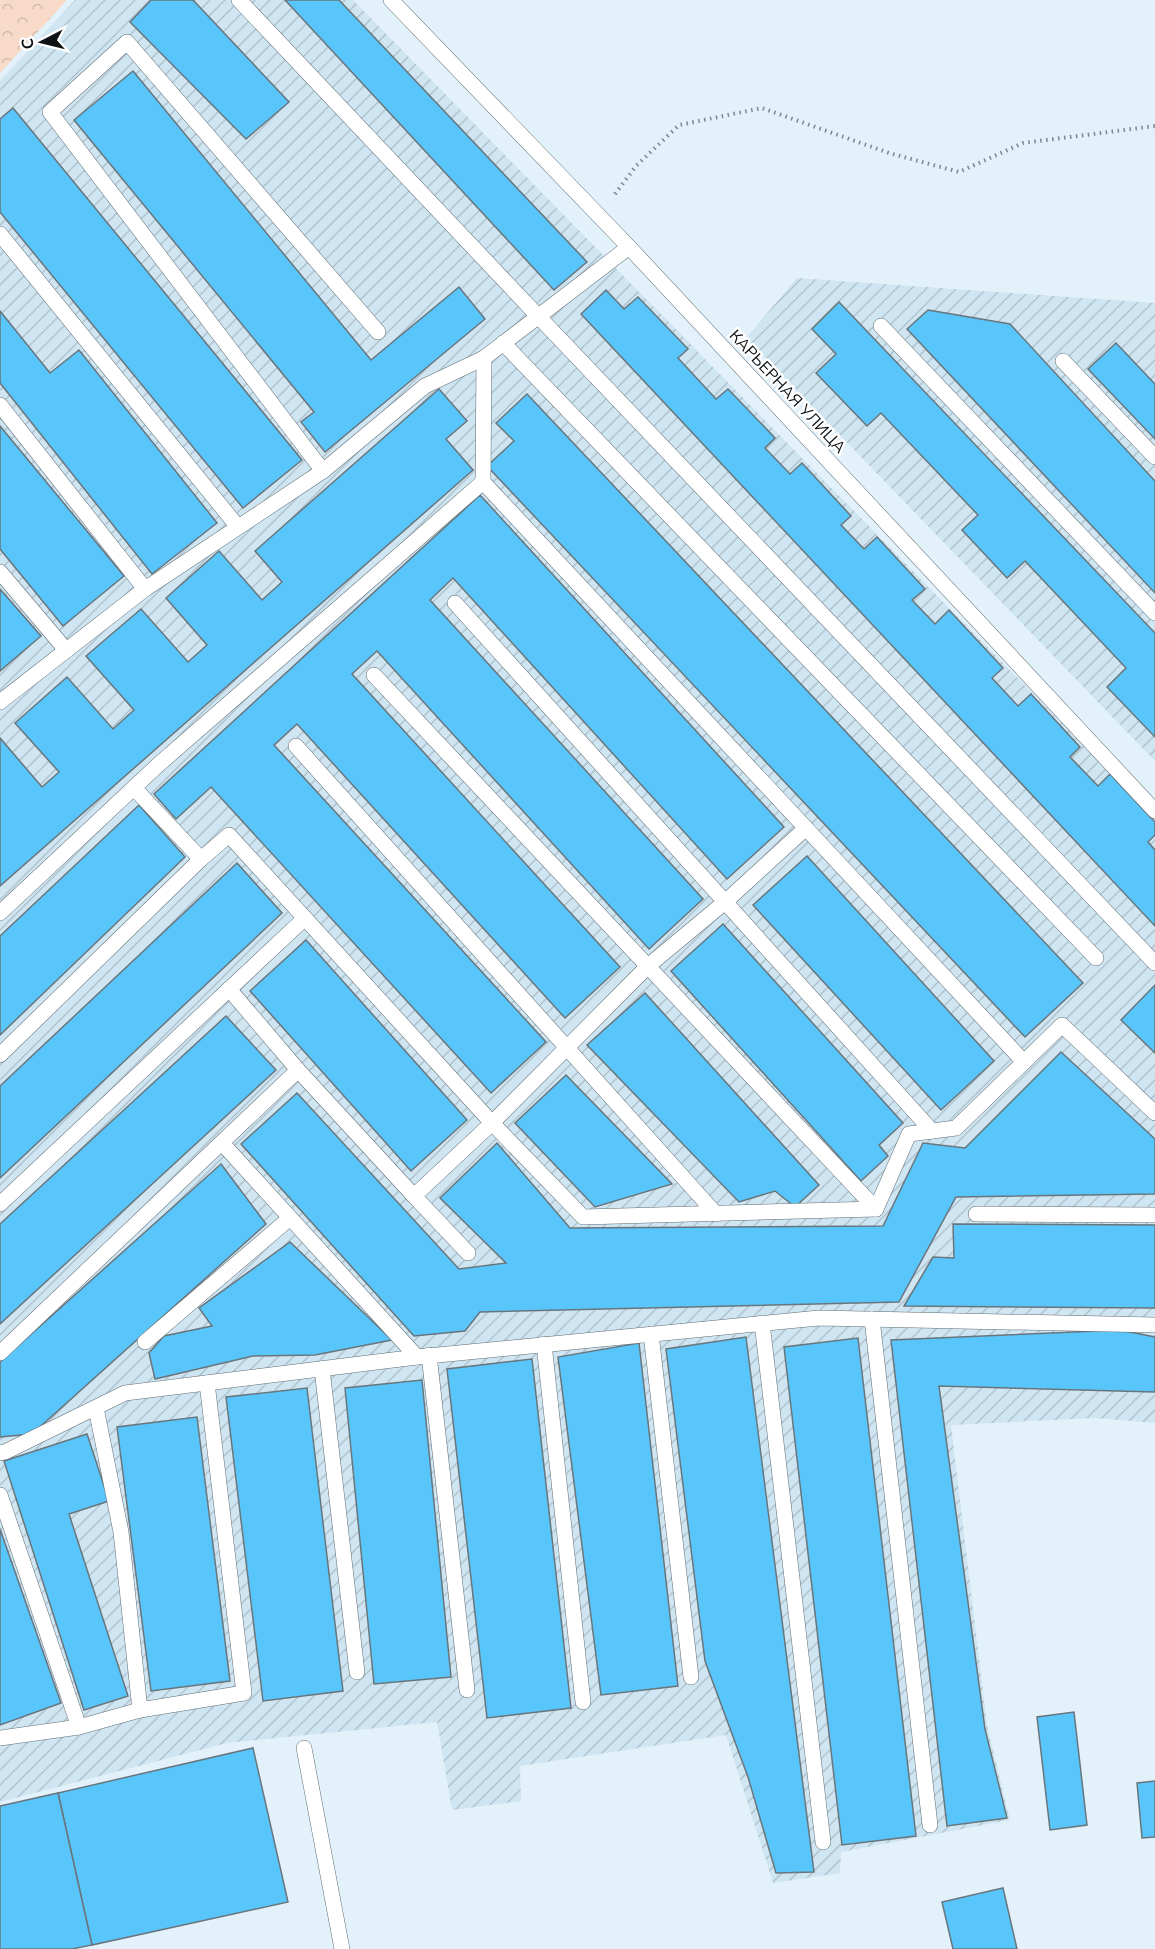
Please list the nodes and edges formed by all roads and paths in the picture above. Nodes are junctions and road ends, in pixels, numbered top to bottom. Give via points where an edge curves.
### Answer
1 (239, 0) edge
2 (392, 0) edge
3 (1155, 126) edge
4 (598, 215) junction
5 (0, 234) edge
6 (629, 247) junction
7 (538, 316) junction
8 (881, 326) dead end
9 (378, 332) dead end
10 (503, 344) junction
11 (484, 358) junction
12 (1064, 361) dead end
13 (0, 405) edge
14 (1155, 457) edge
15 (323, 471) junction
16 (483, 482) junction
17 (238, 527) junction
18 (0, 572) edge
19 (145, 589) junction
20 (455, 603) dead end
21 (1155, 613) edge
22 (66, 650) junction
23 (374, 675) dead end
24 (0, 702) edge
25 (296, 746) dead end
26 (134, 788) junction
27 (1155, 811) edge
28 (806, 828) junction
29 (201, 859) junction
30 (725, 902) junction
31 (0, 913) edge
32 (306, 918) junction
33 (1096, 958) dead end
34 (1155, 963) edge
35 (648, 966) junction
36 (229, 989) junction
37 (567, 1048) junction
38 (0, 1055) edge
39 (1024, 1062) junction
40 (298, 1070) junction
41 (1155, 1113) edge
42 (492, 1123) junction
43 (932, 1131) junction
44 (222, 1143) junction
45 (414, 1196) junction
46 (0, 1204) edge
47 (876, 1209) junction
48 (716, 1214) junction
49 (976, 1214) dead end
50 (1155, 1215) edge
51 (290, 1218) junction
52 (468, 1253) dead end
53 (872, 1319) junction
54 (762, 1323) junction
55 (1155, 1325) edge
56 (651, 1334) junction
57 (146, 1342) dead end
58 (544, 1344) junction
59 (0, 1353) edge
60 (423, 1356) junction
61 (322, 1369) junction
62 (207, 1383) junction
63 (96, 1407) junction
64 (0, 1453) edge
65 (0, 1495) edge
66 (357, 1672) dead end
67 (691, 1677) dead end
68 (467, 1690) dead end
69 (583, 1702) dead end
70 (140, 1710) junction
71 (80, 1727) junction
72 (0, 1738) edge
73 (304, 1748) dead end
74 (930, 1826) dead end
75 (823, 1842) dead end
76 (342, 1949) edge

1 - 7 lane
2 - 4 lane, КАРЬЕРНАЯ УЛИЦА
3 - 4 path via 1023,143 959,172 889,153 762,108 678,125 636,166
4 - 6 lane, КАРЬЕРНАЯ УЛИЦА
5 - 17 lane
6 - 7 lane
6 - 27 lane, КАРЬЕРНАЯ УЛИЦА
7 - 10 lane
7 - 34 lane
8 - 21 lane
9 - 15 lane via 127,42 50,112
10 - 11 lane
10 - 33 lane
11 - 15 lane via 425,386
11 - 16 lane
12 - 14 lane
13 - 19 lane
15 - 17 lane
16 - 26 lane
16 - 28 lane
17 - 19 lane
18 - 22 lane
19 - 22 lane
20 - 30 lane
22 - 24 lane
23 - 35 lane
25 - 37 lane
26 - 29 lane
26 - 31 lane
28 - 30 lane
28 - 39 lane
29 - 32 lane via 229,835
29 - 38 lane
30 - 35 lane
30 - 43 lane
32 - 36 lane
32 - 42 lane
35 - 37 lane
35 - 47 lane
36 - 40 lane
36 - 46 lane
37 - 42 lane
37 - 48 lane
39 - 41 lane via 1062,1025
39 - 43 lane via 956,1128
40 - 44 lane
40 - 45 lane
42 - 45 lane
42 - 48 lane via 582,1217
43 - 47 lane via 909,1134
44 - 51 lane
44 - 59 lane
45 - 52 lane
47 - 48 lane
49 - 50 lane
51 - 57 lane
51 - 60 lane
53 - 54 lane
53 - 55 lane
53 - 74 lane
54 - 56 lane
54 - 75 lane
56 - 58 lane
56 - 67 lane
58 - 60 lane
58 - 69 lane
60 - 61 lane
60 - 68 lane
61 - 62 lane
61 - 66 lane
62 - 63 lane via 125,1394
62 - 70 lane via 244,1693
63 - 64 lane
63 - 70 lane via 121,1532
65 - 71 lane
70 - 71 lane
71 - 72 lane
73 - 76 lane

